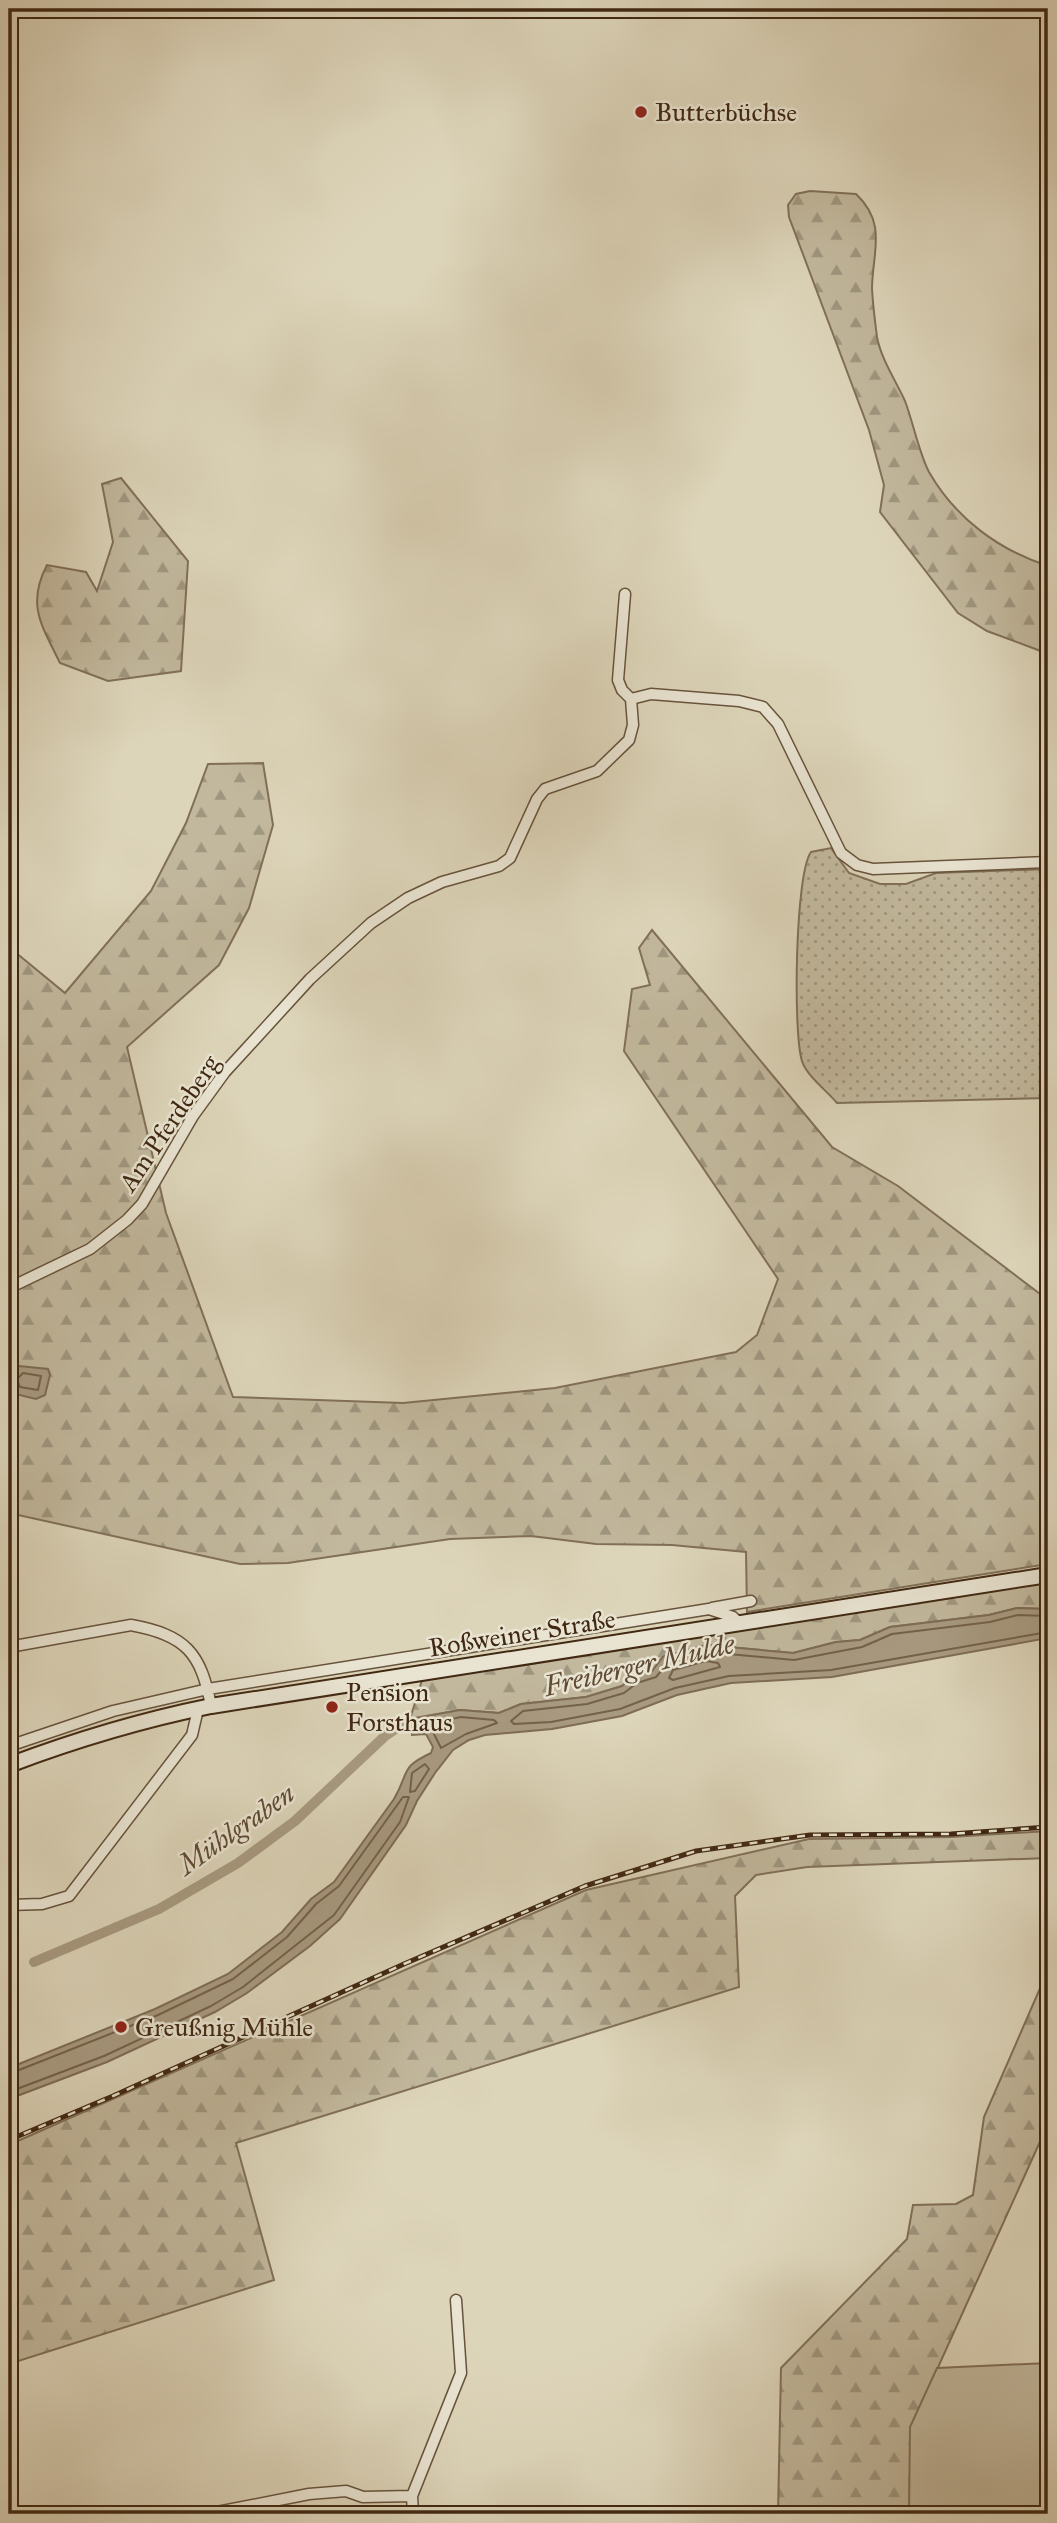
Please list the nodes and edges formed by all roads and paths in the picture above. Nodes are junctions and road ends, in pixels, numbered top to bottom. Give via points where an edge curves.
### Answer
1 (625, 594) dead end
2 (631, 699) junction
3 (1048, 862) edge
4 (9, 1288) edge
5 (1048, 1575) edge
6 (751, 1601) dead end
7 (709, 1609) junction
8 (739, 1623) junction
9 (9, 1647) edge
10 (384, 1661) junction
11 (286, 1676) junction
12 (387, 1679) junction
13 (208, 1689) junction
14 (288, 1694) junction
15 (205, 1708) junction
16 (9, 1746) edge
17 (9, 1765) edge
18 (11, 1904) edge
19 (456, 2300) dead end
20 (412, 2496) junction
21 (207, 2514) edge
22 (414, 2514) edge

1 - 2 street via 618,680
2 - 3 street via 651,694 764,707 778,724 841,853 857,865 892,869
2 - 4 street, Am Pferdeberg via 629,740 597,771 545,789 510,858 499,866 442,882 371,923 310,979 225,1072 193,1116 142,1204 127,1220 90,1249
5 - 8 main road, Roßweiner Straße
6 - 7 street
7 - 8 street
7 - 10 street
8 - 12 main road, Roßweiner Straße
9 - 13 street via 131,1625 151,1629 193,1652
10 - 11 street
10 - 12 street
11 - 13 street
11 - 14 street
12 - 14 main road, Roßweiner Straße
13 - 15 street
13 - 16 street via 113,1711
14 - 15 main road, Roßweiner Straße
15 - 17 main road, Roßweiner Straße via 65,1744
15 - 18 street via 192,1735 69,1896 42,1904
19 - 20 street via 461,2373
20 - 21 street via 363,2497 346,2491 309,2494
20 - 22 street

